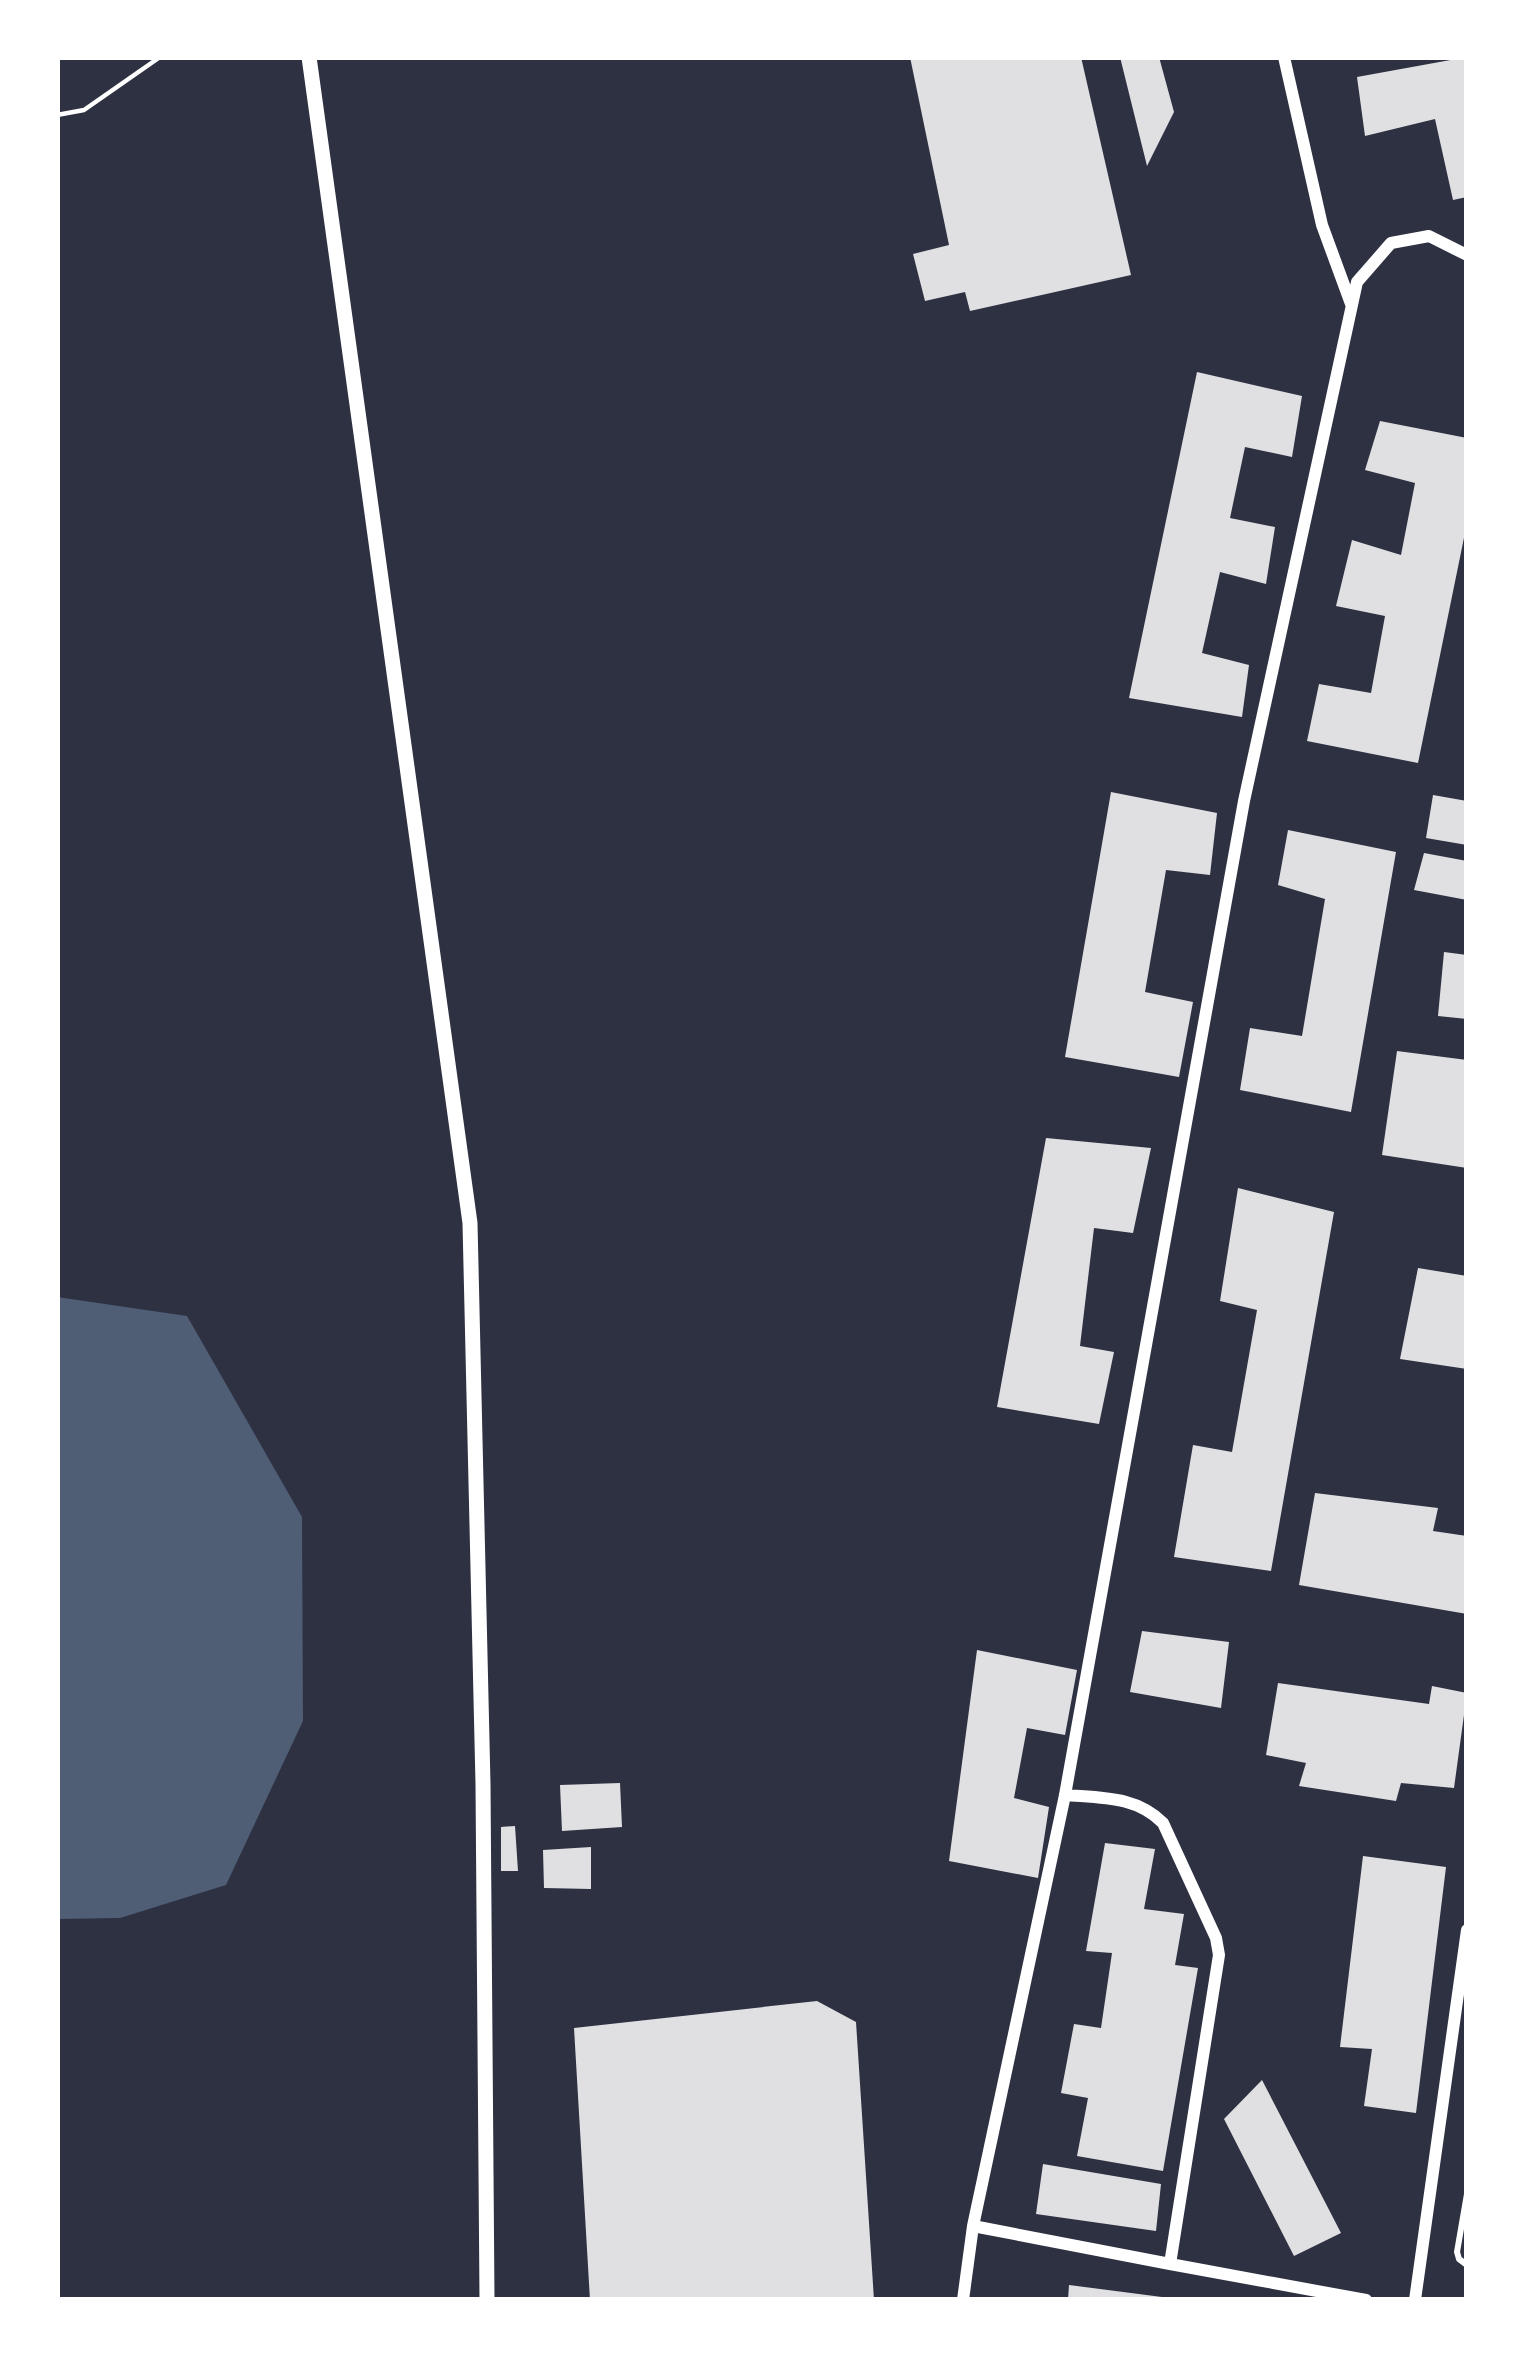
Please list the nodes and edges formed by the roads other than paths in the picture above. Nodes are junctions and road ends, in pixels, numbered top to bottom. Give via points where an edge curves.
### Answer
1 (309, 57) edge
2 (1284, 57) edge
3 (1467, 255) edge
4 (1352, 306) junction
5 (1065, 1795) junction
6 (1467, 1930) edge
7 (1467, 2194) edge
8 (973, 2226) junction
9 (1170, 2264) junction
10 (1467, 2265) edge
11 (488, 2300) edge
12 (963, 2300) edge
13 (1366, 2300) edge
14 (1414, 2300) edge

1 - 11 street via 470,1223
2 - 4 street via 1322,224
3 - 4 street via 1429,236 1391,243 1357,282
4 - 5 street via 1244,801
5 - 8 street
5 - 9 street via 1125,1799 1152,1812 1216,1938
6 - 14 street
7 - 10 lane via 1457,2252
8 - 9 street
8 - 12 street
9 - 13 street

